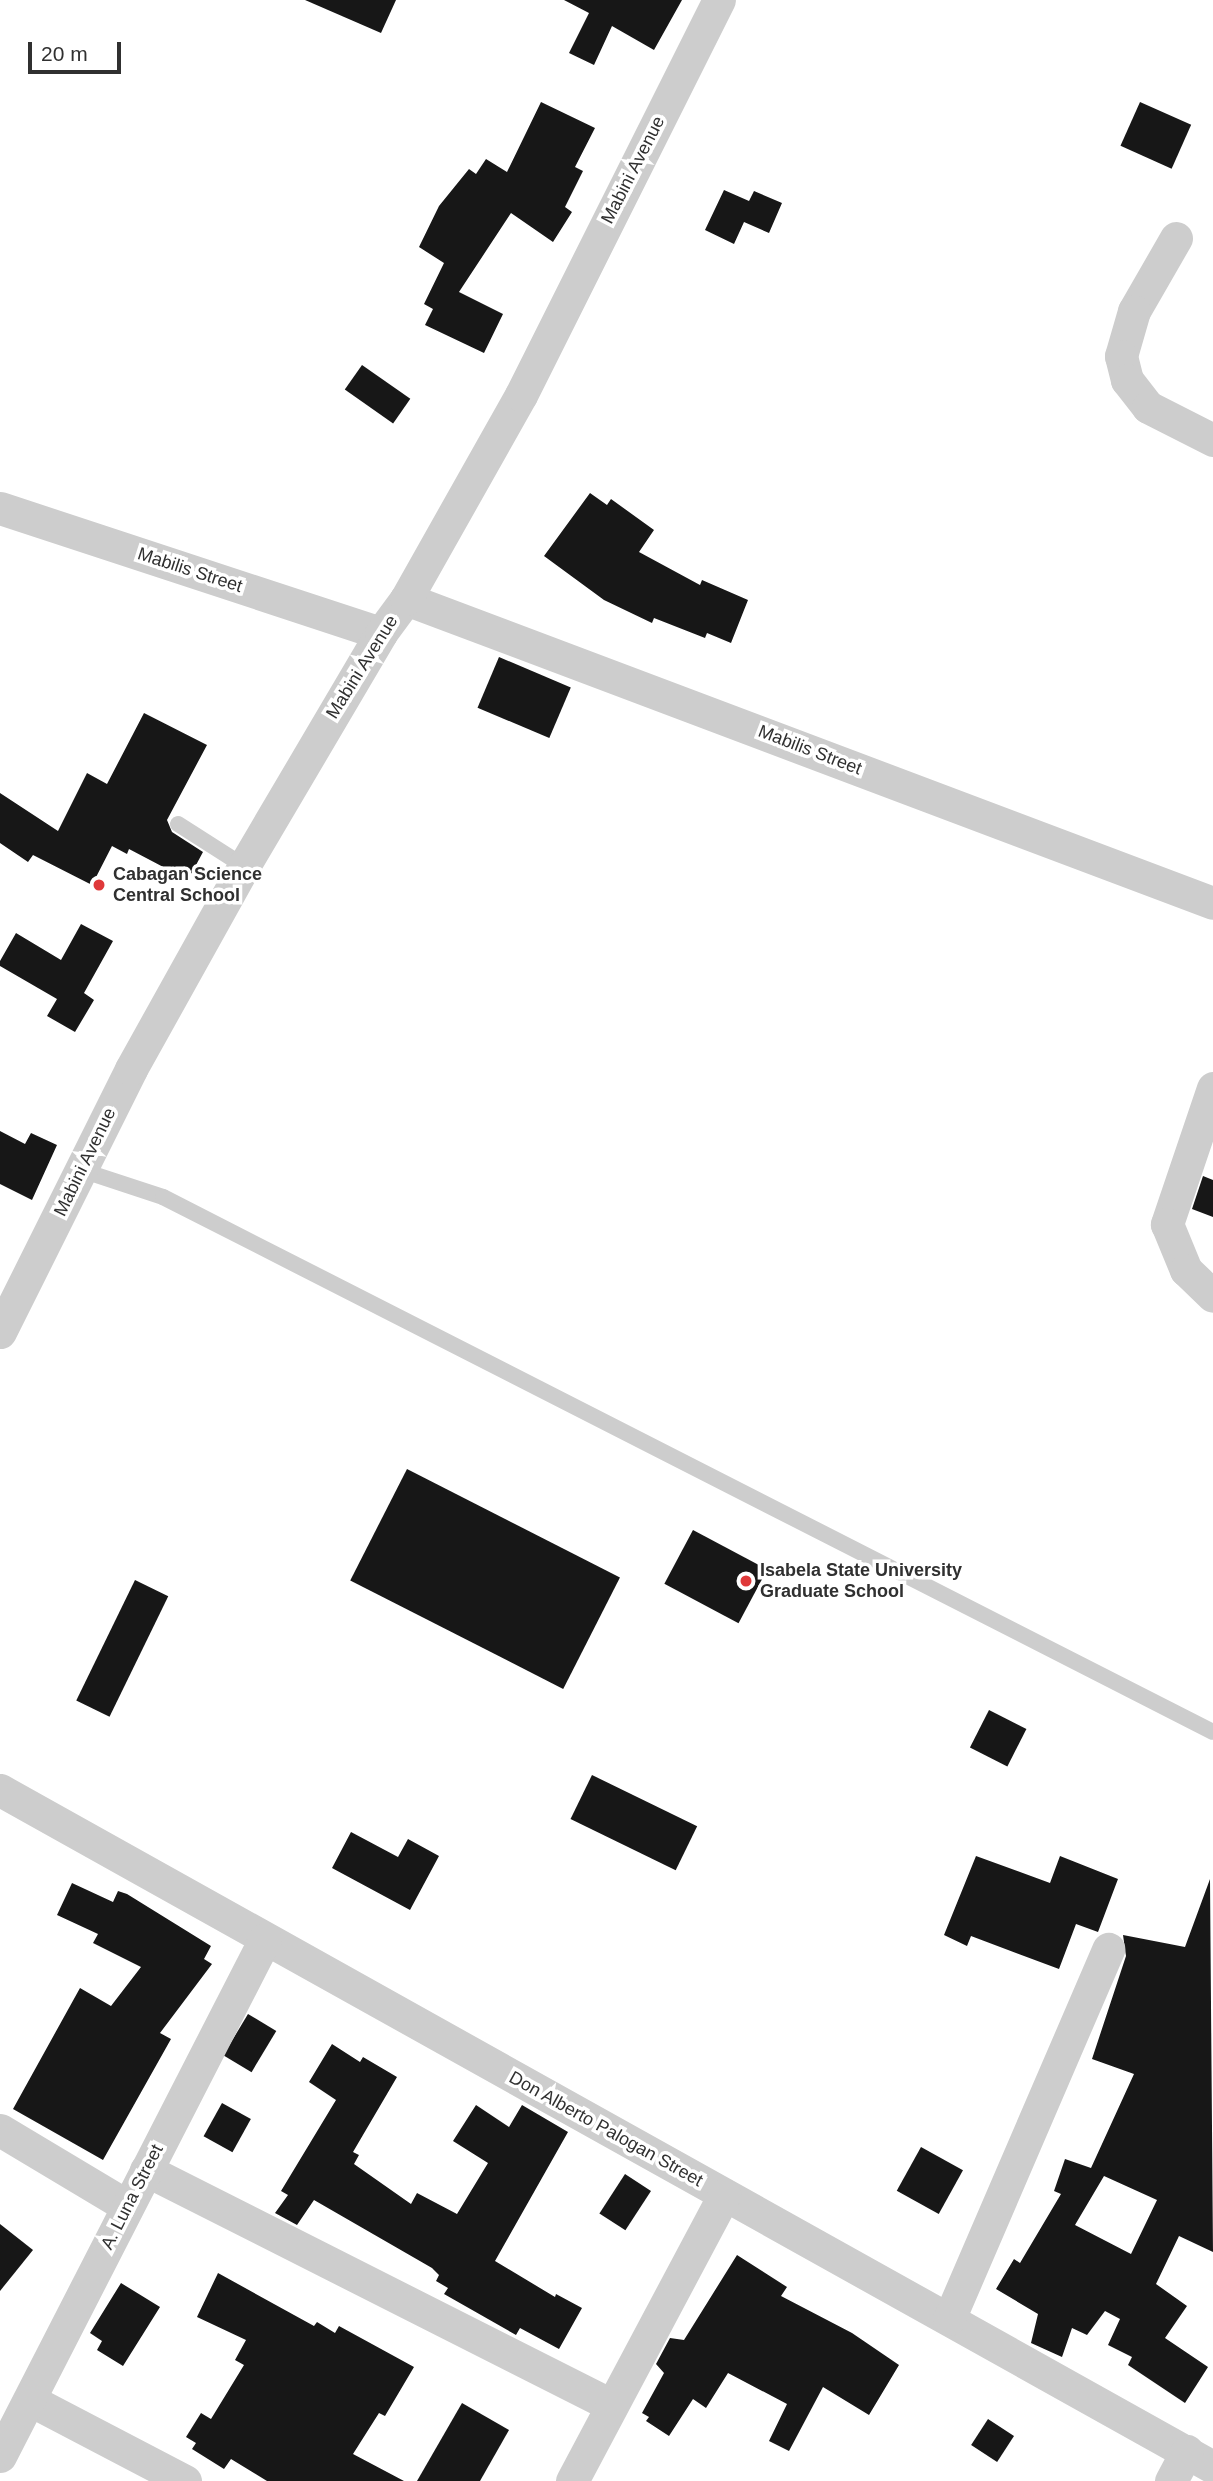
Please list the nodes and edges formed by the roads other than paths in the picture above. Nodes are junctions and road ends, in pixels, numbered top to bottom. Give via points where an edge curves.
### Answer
1 (719, 0) edge
2 (1176, 238) dead end
3 (1213, 440) edge
4 (0, 508) edge
5 (406, 599) junction
6 (381, 632) junction
7 (178, 824) dead end
8 (244, 866) junction
9 (1213, 903) edge
10 (1213, 1088) edge
11 (81, 1170) junction
12 (1213, 1296) edge
13 (0, 1332) edge
14 (1213, 1732) edge
15 (0, 1790) edge
16 (265, 1939) junction
17 (1108, 1949) dead end
18 (0, 2130) edge
19 (146, 2170) junction
20 (724, 2194) junction
21 (127, 2206) junction
22 (949, 2319) junction
23 (30, 2400) junction
24 (611, 2405) junction
25 (0, 2456) edge
26 (1200, 2459) edge
27 (186, 2481) edge
28 (572, 2481) edge
29 (1171, 2481) edge

1 - 5 street, Mabini Avenue via 521,395
2 - 3 street via 1134,311 1121,356 1127,380 1148,407
4 - 6 street, Mabilis Street
5 - 6 street, Mabini Avenue
5 - 9 street, Mabilis Street
6 - 8 street, Mabini Avenue
7 - 8 lane
8 - 11 street, Mabini Avenue
10 - 12 street via 1167,1224 1186,1270
11 - 13 street, Mabini Avenue
11 - 14 lane via 163,1196
15 - 16 street, Don Alberto Palogan Street
16 - 19 street, A. Luna Street
16 - 20 street, Don Alberto Palogan Street
17 - 22 street
18 - 21 street
19 - 21 street, A. Luna Street
19 - 24 street
20 - 22 street, Don Alberto Palogan Street
20 - 24 street
21 - 23 street, A. Luna Street
22 - 26 street, Don Alberto Palogan Street
23 - 25 street, A. Luna Street
23 - 27 street
24 - 28 street
26 - 29 street

